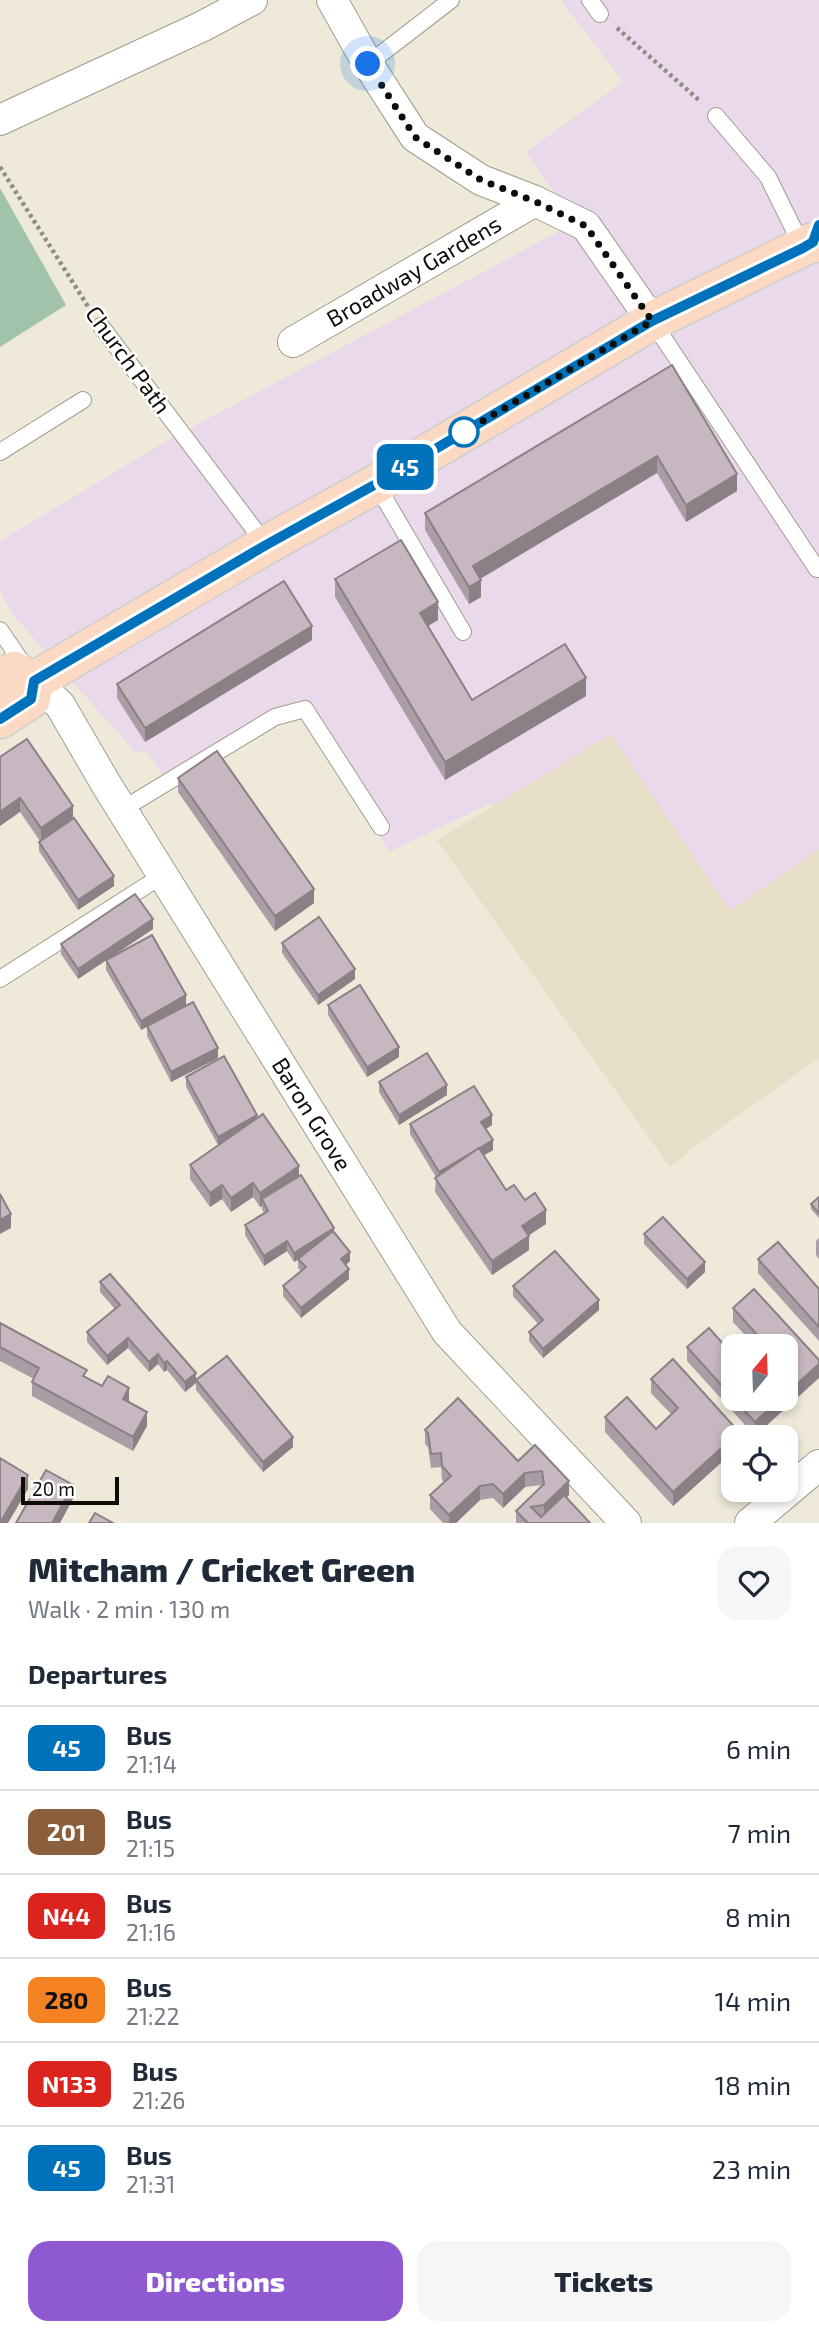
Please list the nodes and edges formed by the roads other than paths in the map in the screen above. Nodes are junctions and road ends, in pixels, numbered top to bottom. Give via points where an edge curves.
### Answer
1 (252, 0) edge
2 (332, 0) edge
3 (450, 0) edge
4 (590, 0) edge
5 (600, 14) road end
6 (368, 64) junction
7 (716, 116) road end
8 (0, 120) edge
9 (534, 201) junction
10 (814, 239) edge
11 (652, 321) junction
12 (101, 326) road end
13 (293, 342) dead end
14 (83, 400) dead end
15 (0, 452) edge
16 (376, 484) junction
17 (266, 545) junction
18 (817, 569) dead end
19 (0, 630) edge
20 (463, 632) dead end
21 (17, 680) edge
22 (0, 719) edge
23 (122, 809) junction
24 (381, 827) dead end
25 (163, 875) junction
26 (0, 979) edge
27 (819, 1465) edge
28 (626, 1523) edge
29 (750, 1523) edge

1 - 8 street
2 - 6 street, Broadway Gardens
3 - 6 lane
4 - 5 lane
6 - 9 street, Broadway Gardens via 415,137 481,180
7 - 10 lane
9 - 11 street, Broadway Gardens via 586,226
9 - 13 street, Broadway Gardens
10 - 11 main road
11 - 16 main road
11 - 18 lane
12 - 17 lane, Church Path
14 - 15 lane
16 - 17 main road
16 - 20 lane
17 - 21 main road
19 - 21 lane
21 - 22 main road via 31,699
21 - 23 street, Baron Grove via 60,705
23 - 24 lane via 275,717 305,709
23 - 25 street, Baron Grove
25 - 26 lane
25 - 28 street, Baron Grove via 447,1332
27 - 29 street

